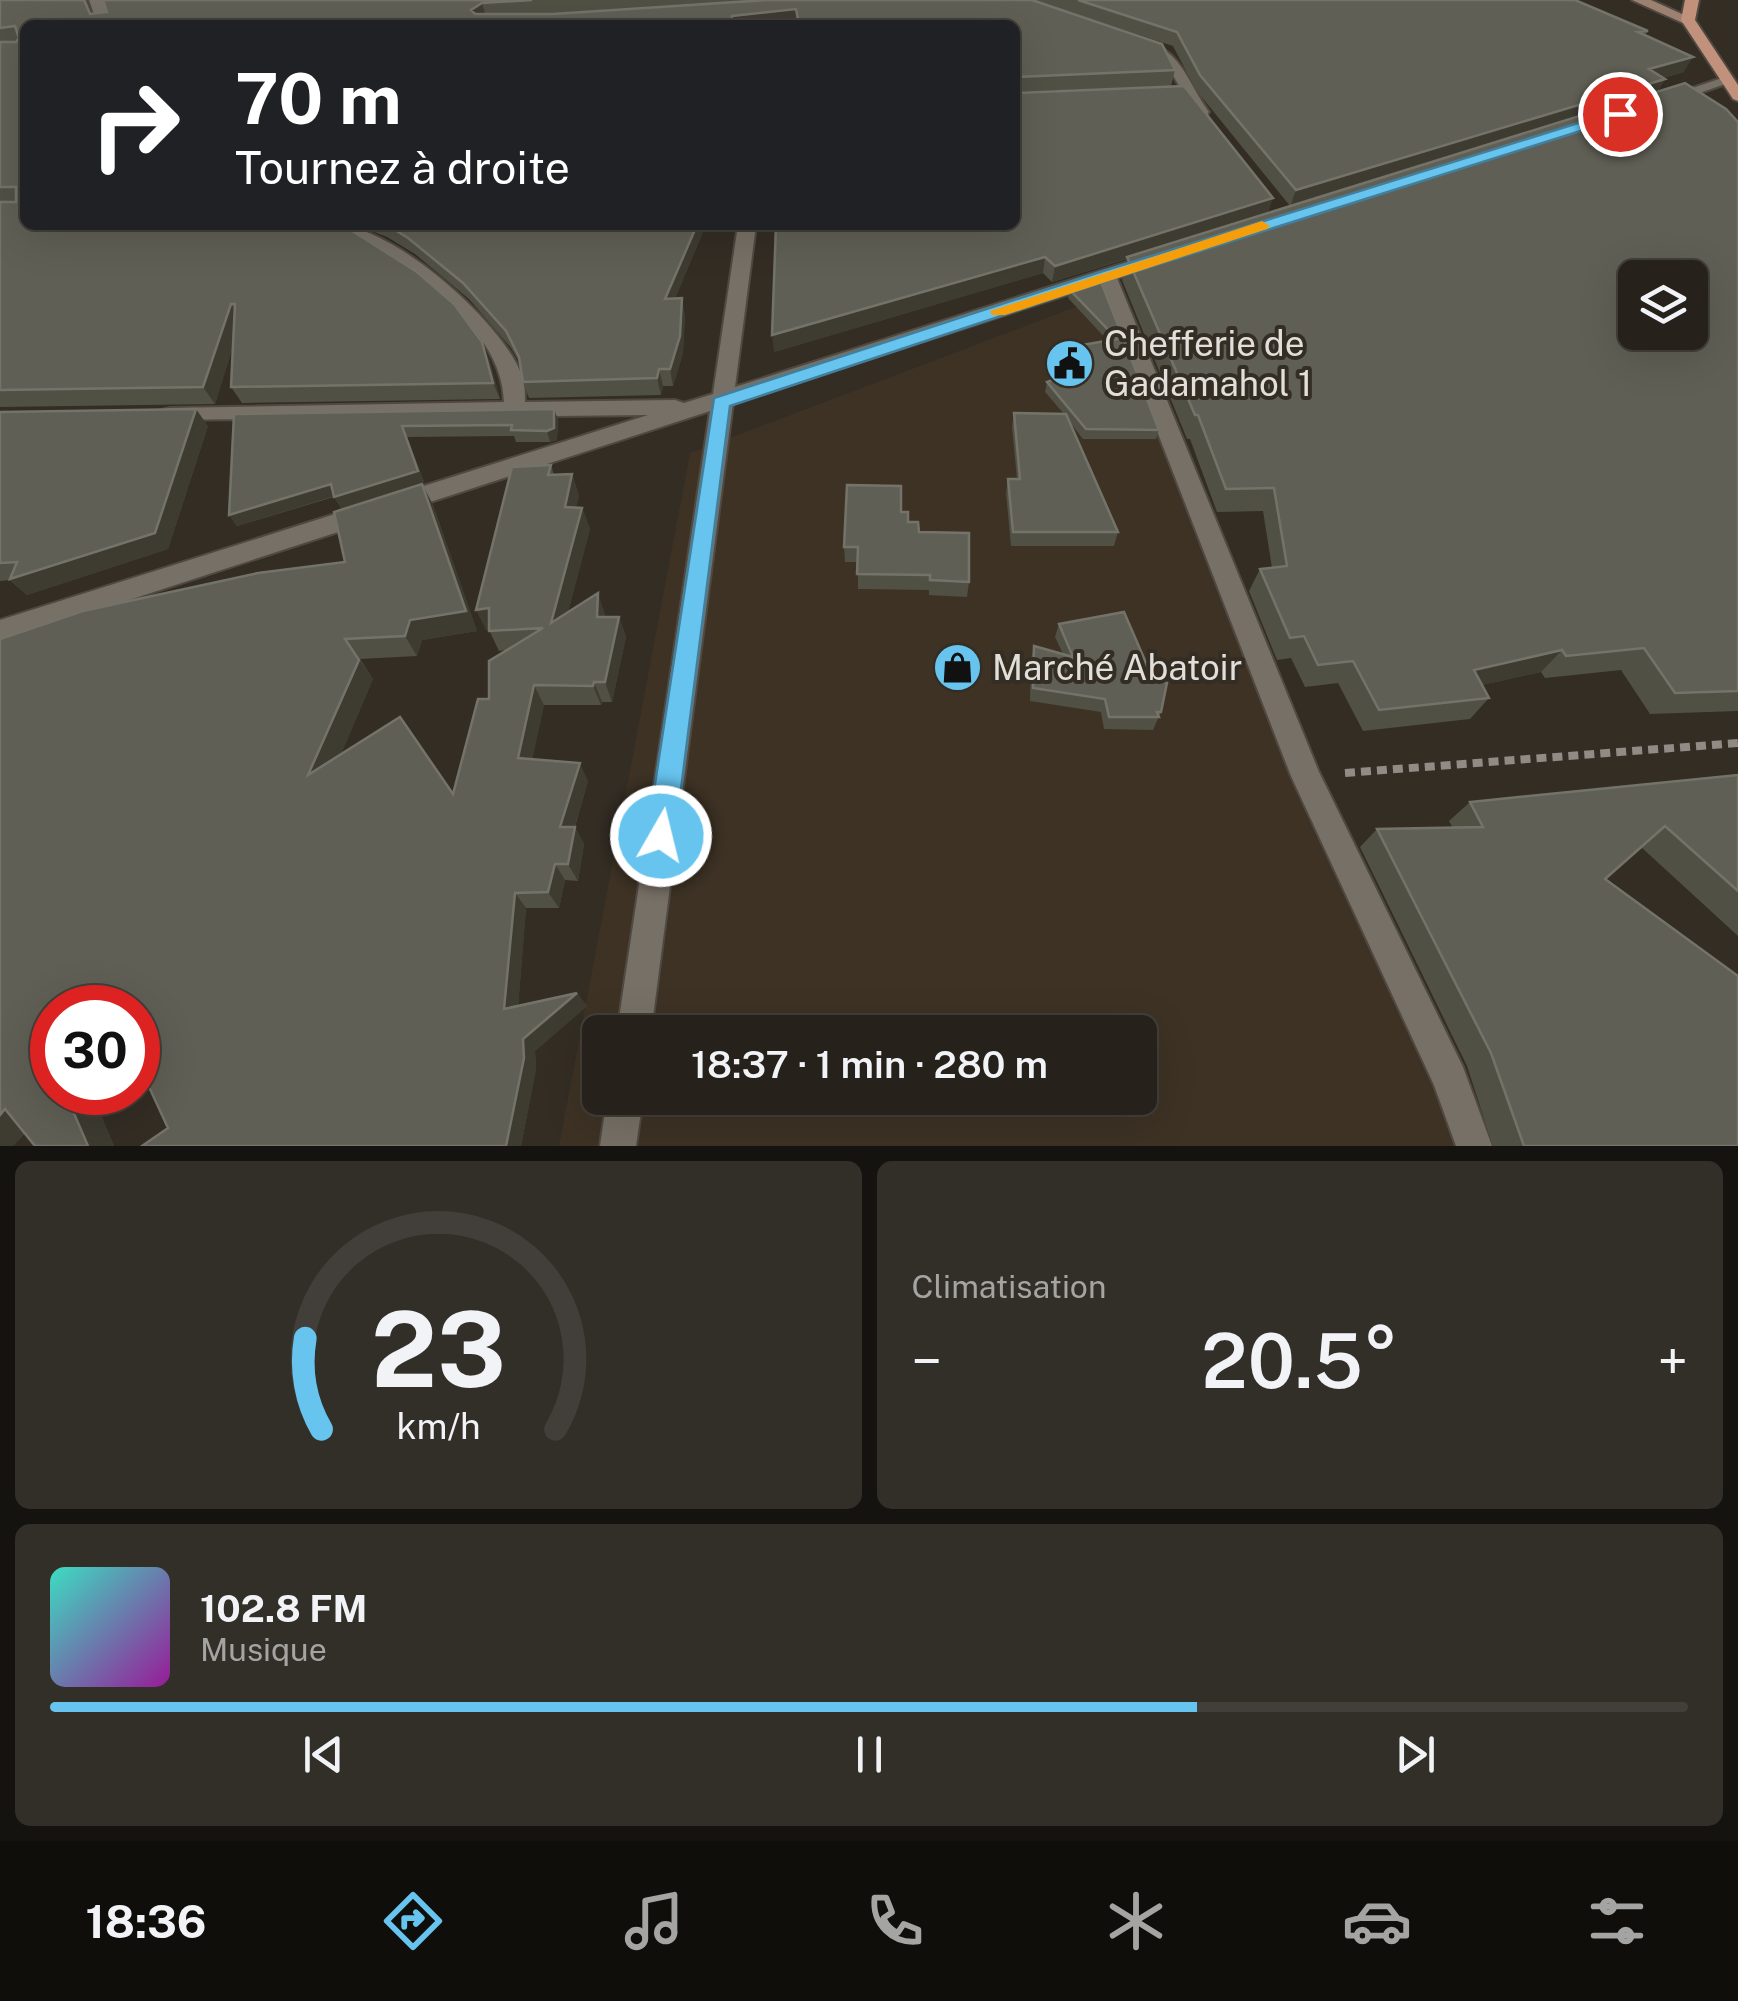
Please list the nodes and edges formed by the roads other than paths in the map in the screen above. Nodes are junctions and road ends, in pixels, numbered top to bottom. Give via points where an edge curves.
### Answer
1 (1639, 0) edge
2 (1692, 0) edge
3 (1688, 20) junction
4 (1120, 36) edge
5 (1732, 88) edge
6 (1186, 93) junction
7 (1166, 94) edge
8 (1637, 108) edge
9 (1210, 124) edge
10 (352, 230) edge
11 (746, 230) edge
12 (1178, 252) edge
13 (1106, 275) junction
14 (711, 405) junction
15 (514, 408) junction
16 (156, 416) edge
17 (0, 632) edge
18 (636, 1015) edge
19 (623, 1115) edge
20 (618, 1146) edge
21 (1474, 1146) edge

1 - 3 main road
2 - 3 main road
3 - 5 main road
4 - 6 street via 1173,58
5 - 8 street
6 - 7 street
6 - 9 street
10 - 15 street via 416,271 490,336 511,372
11 - 14 street
12 - 13 street
13 - 14 street
13 - 21 street via 1306,776 1450,1080
14 - 15 street
14 - 17 street
14 - 18 street
15 - 16 street
19 - 20 street

